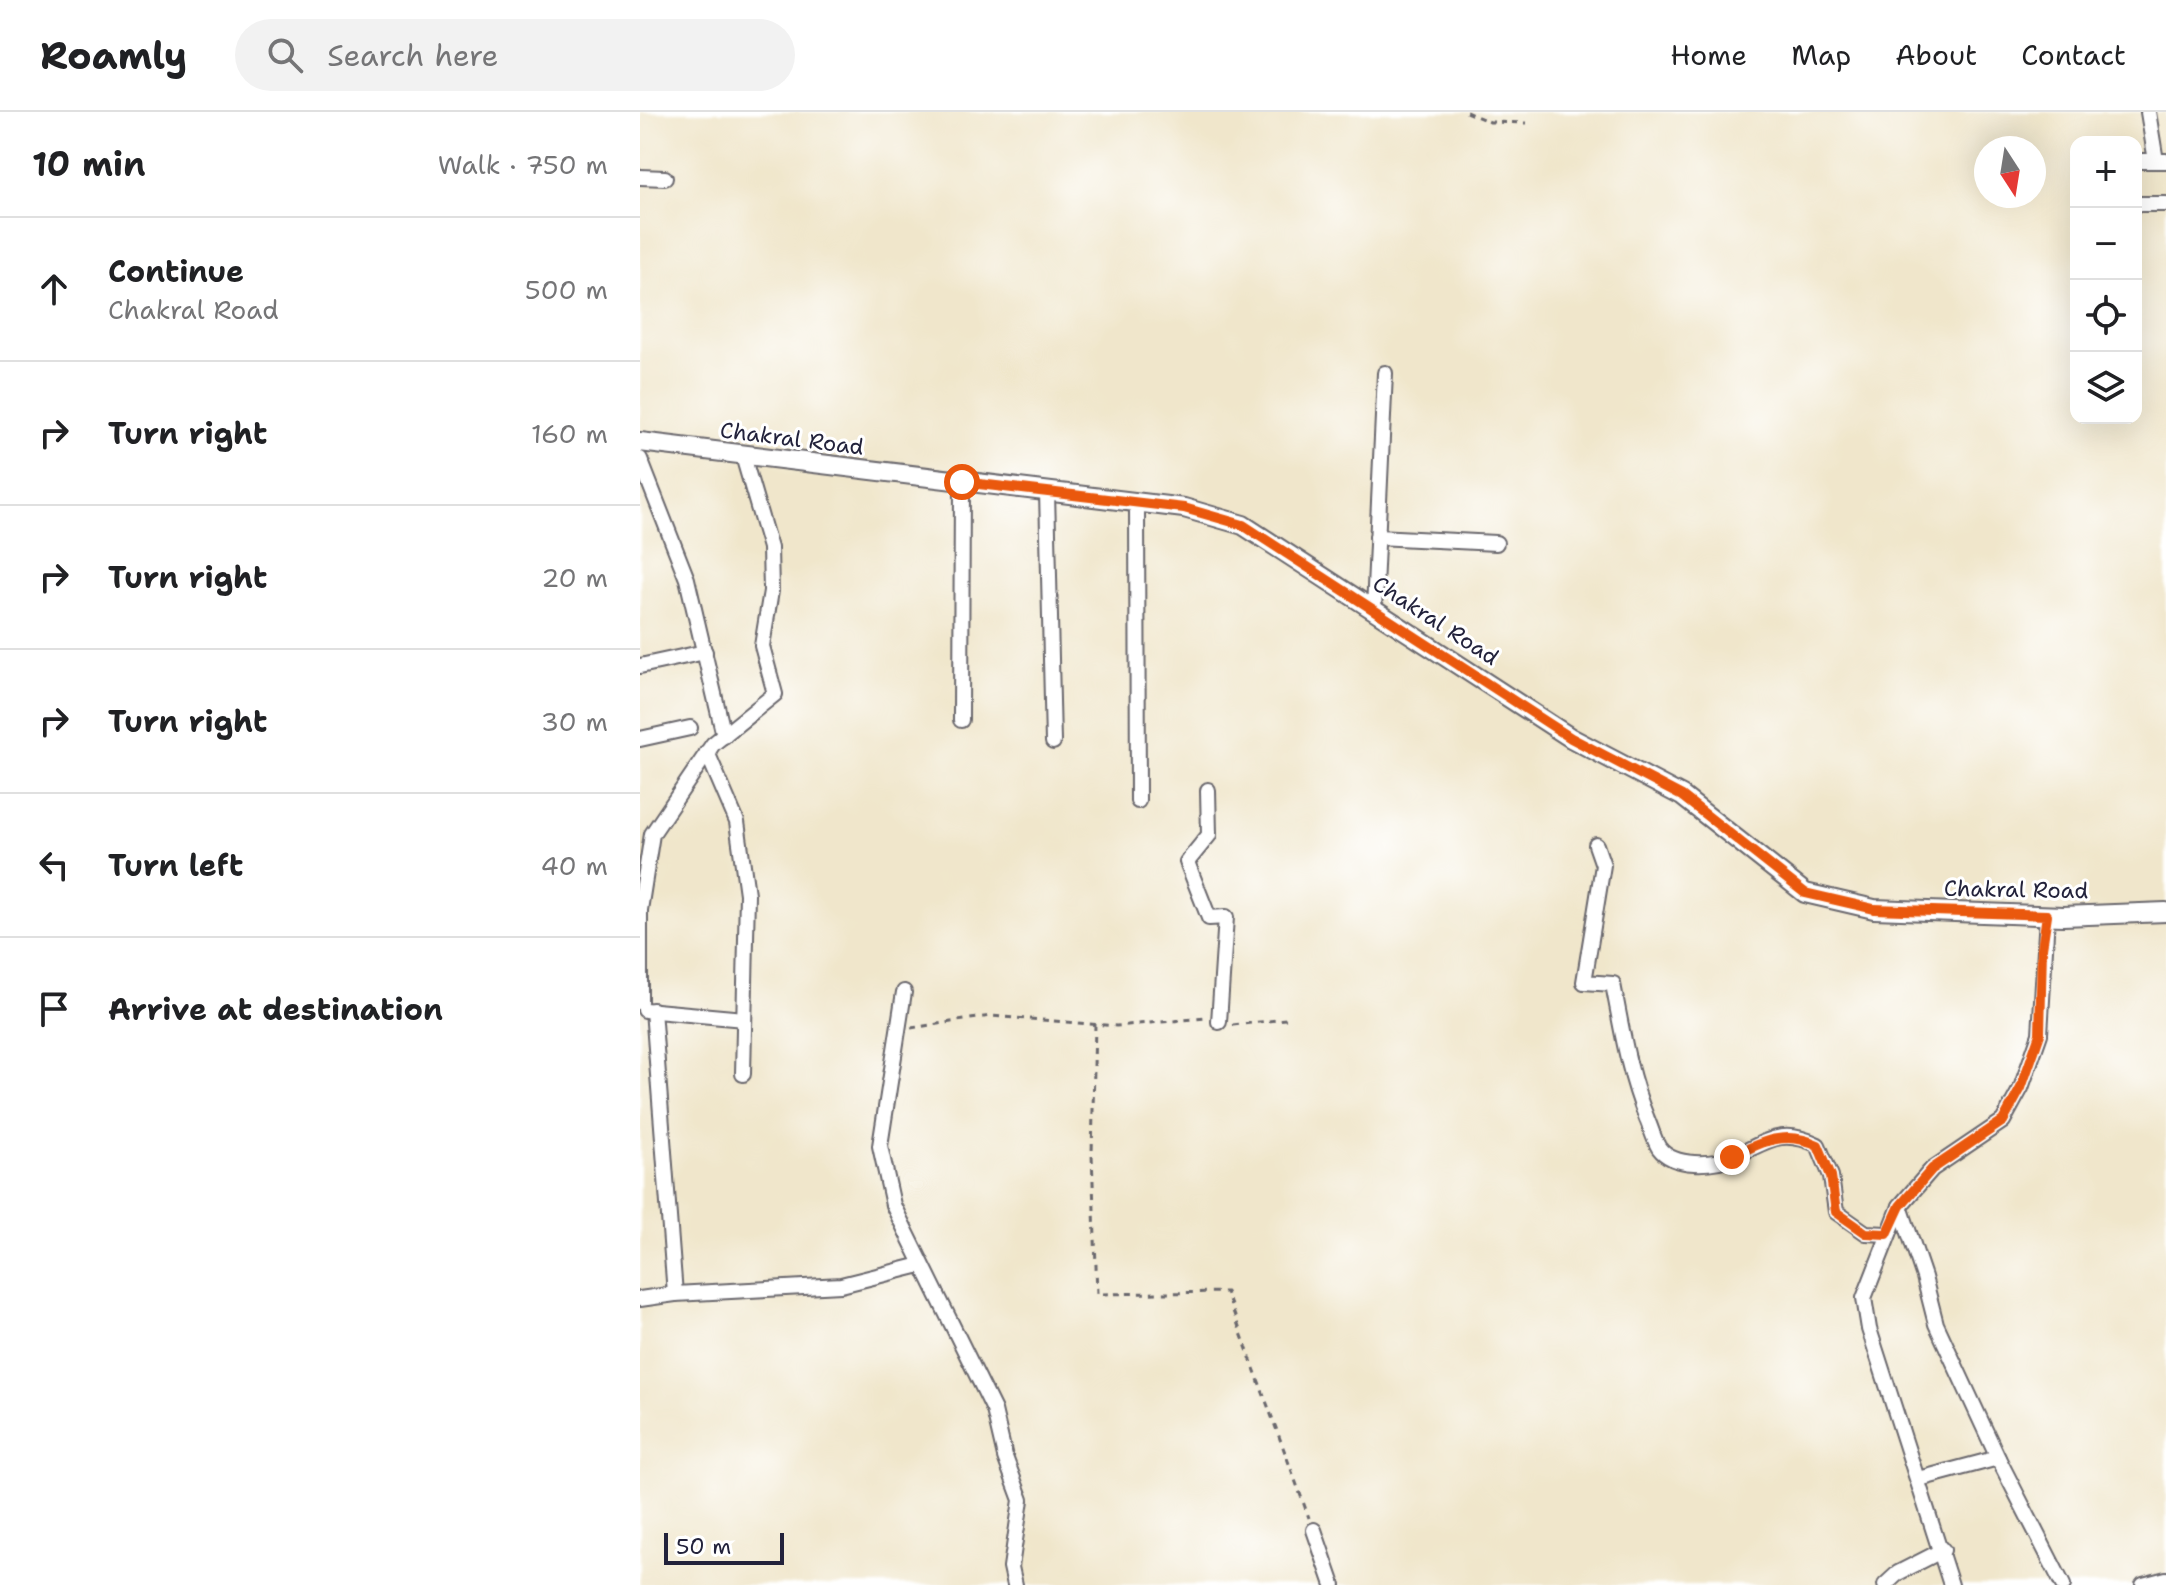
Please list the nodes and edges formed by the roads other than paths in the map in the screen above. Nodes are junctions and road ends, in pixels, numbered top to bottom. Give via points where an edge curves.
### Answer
1 (2148, 112) edge
2 (2161, 161) edge
3 (640, 177) edge
4 (665, 178) dead end
5 (2142, 204) edge
6 (2166, 204) edge
7 (1385, 373) dead end
8 (640, 442) edge
9 (743, 456) junction
10 (640, 459) edge
11 (962, 482) junction
12 (1047, 492) junction
13 (1137, 503) junction
14 (1377, 537) junction
15 (1496, 543) dead end
16 (1374, 609) junction
17 (705, 652) junction
18 (640, 666) edge
19 (961, 720) dead end
20 (690, 728) dead end
21 (724, 736) junction
22 (640, 739) edge
23 (1053, 742) dead end
24 (707, 752) junction
25 (1208, 790) dead end
26 (1138, 801) dead end
27 (1596, 845) dead end
28 (2166, 912) edge
29 (2047, 915) junction
30 (904, 992) dead end
31 (644, 1007) edge
32 (744, 1019) junction
33 (1219, 1022) road end
34 (743, 1074) dead end
35 (1900, 1206) junction
36 (1887, 1234) junction
37 (921, 1265) junction
38 (675, 1294) junction
39 (640, 1299) edge
40 (1998, 1458) junction
41 (1919, 1479) junction
42 (1314, 1530) road end
43 (1943, 1550) junction
44 (2166, 1579) edge
45 (1015, 1585) edge
46 (1333, 1585) edge
47 (1885, 1585) edge
48 (1951, 1585) edge
49 (2063, 1585) edge
50 (2143, 1585) edge

1 - 2 street
3 - 4 street
5 - 6 street
7 - 14 street
8 - 9 street, Chakral Road
9 - 11 street, Chakral Road
9 - 21 street via 770,548 771,591 762,646 775,694
10 - 17 street via 687,579
11 - 12 street, Chakral Road
11 - 19 street
12 - 13 street, Chakral Road
12 - 23 street
13 - 16 street, Chakral Road via 1184,508 1243,525
13 - 26 street
14 - 15 street
14 - 16 street
16 - 29 street, Chakral Road via 1571,738 1682,796 1805,893 1874,909
17 - 18 street
17 - 21 street
20 - 22 street
21 - 24 street
24 - 31 street via 652,834 640,910
24 - 32 street via 737,822 747,894
25 - 33 street via 1209,835 1187,862 1209,918 1226,917
27 - 36 street via 1603,865 1584,982 1613,984 1631,1080 1659,1149 1674,1159 1699,1164 1732,1157 1760,1141 1799,1136 1818,1145 1831,1176 1836,1212 1866,1233
28 - 29 street, Chakral Road
29 - 35 street via 2040,1034 2021,1088 2003,1121 1932,1169
30 - 37 street via 880,1146 893,1205
31 - 32 street
31 - 38 street
32 - 34 street
35 - 36 street
35 - 40 street via 1936,1324
36 - 41 street via 1864,1298 1869,1329
37 - 38 street via 841,1285
37 - 45 street via 994,1410 1021,1500 1011,1567
38 - 39 street
40 - 41 street
40 - 49 street
41 - 43 street
42 - 46 street
43 - 47 street
43 - 48 street
44 - 50 street

